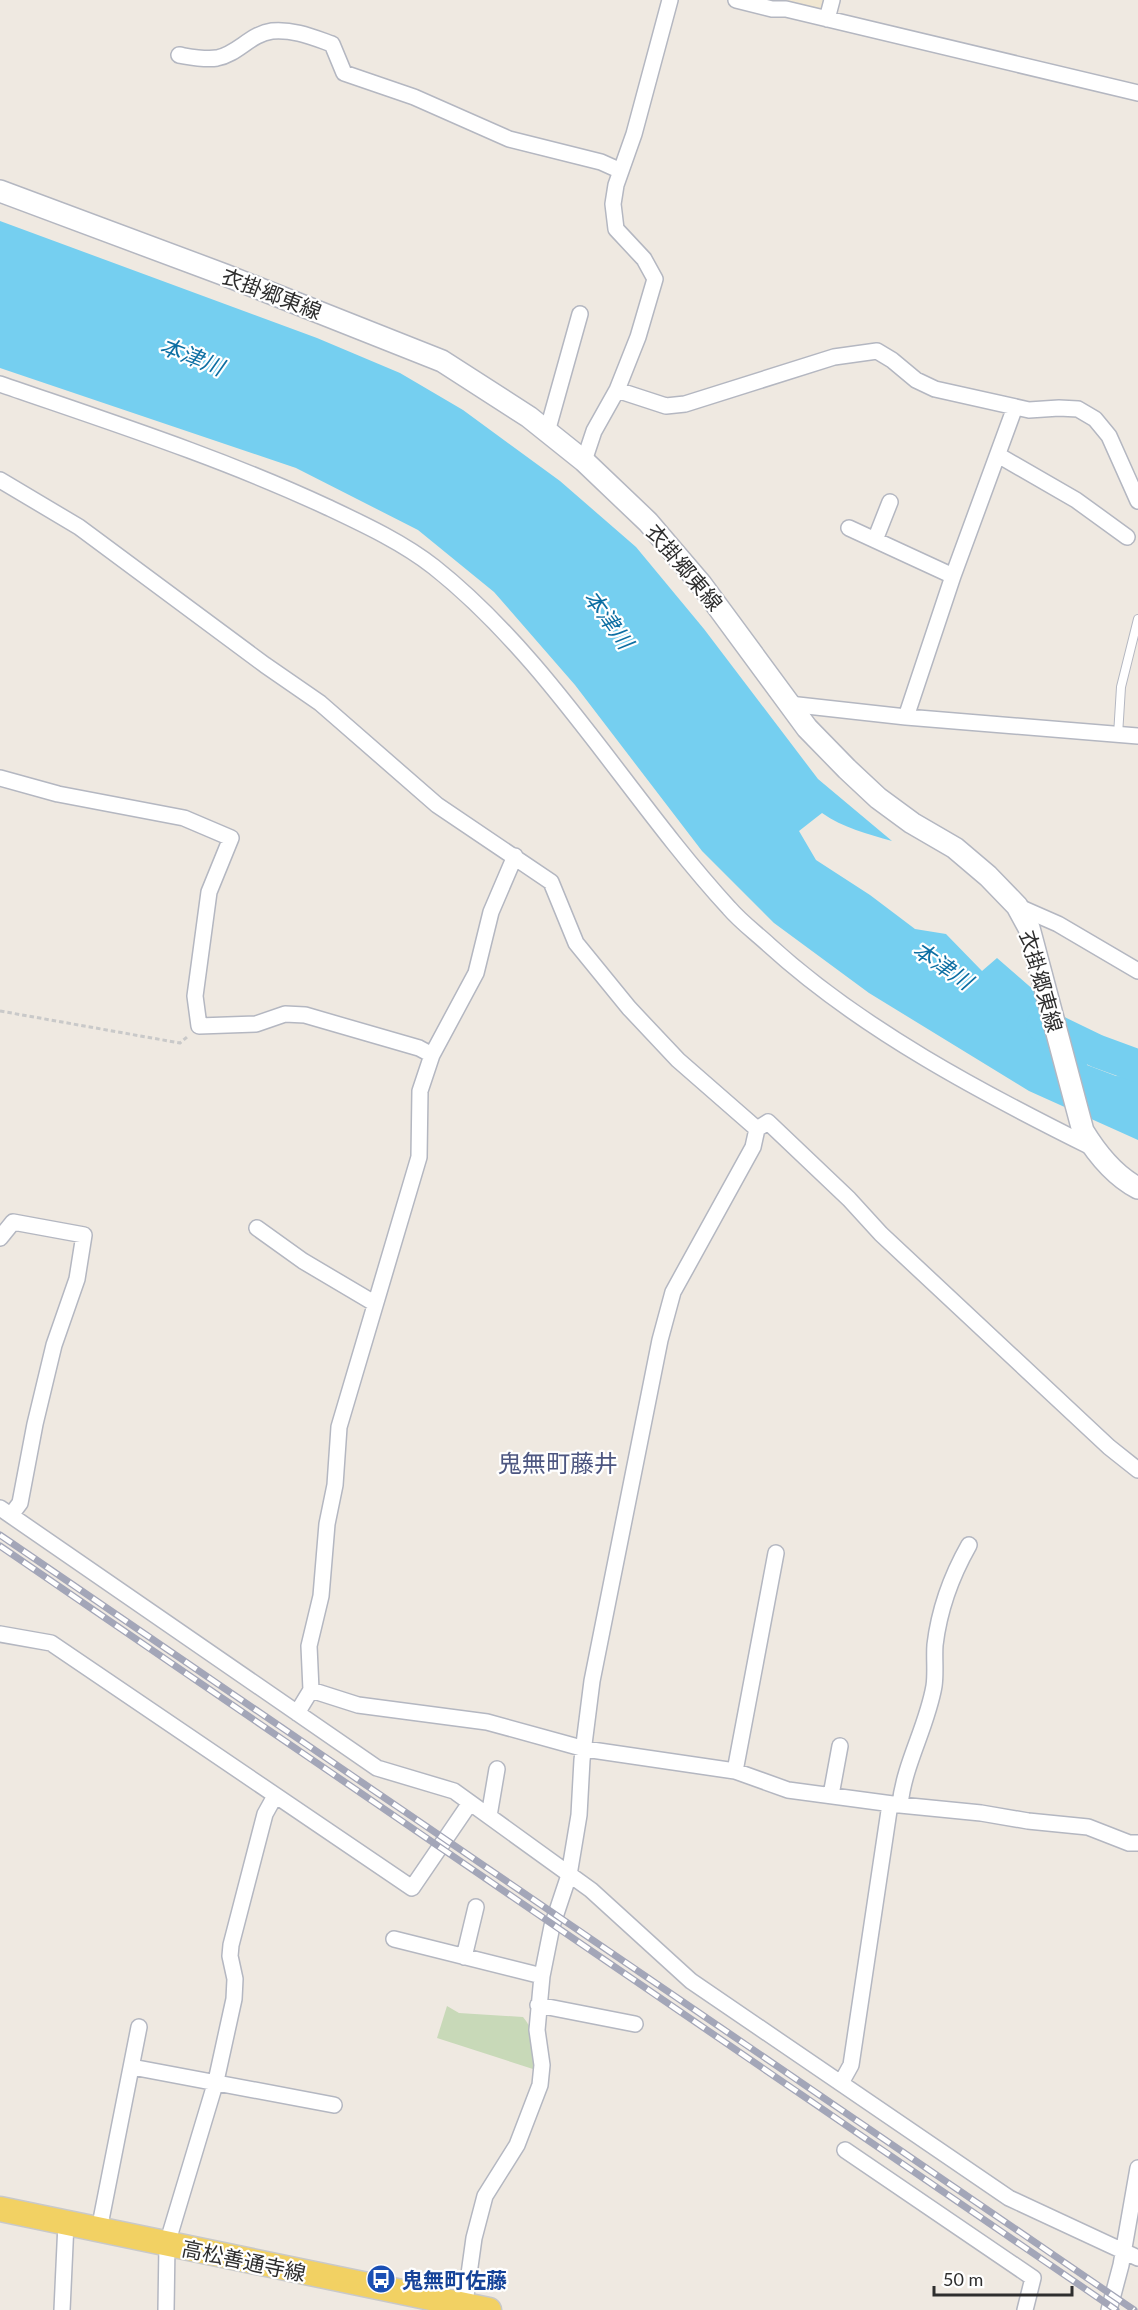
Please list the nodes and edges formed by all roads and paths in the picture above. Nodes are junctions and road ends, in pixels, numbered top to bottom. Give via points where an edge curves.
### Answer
1 (669, 0) edge
2 (736, 0) edge
3 (832, 0) edge
4 (827, 19) junction
5 (179, 55) dead end
6 (1138, 93) edge
7 (621, 171) junction
8 (0, 191) edge
9 (580, 314) dead end
10 (0, 384) edge
11 (617, 390) junction
12 (1015, 407) junction
13 (547, 432) junction
14 (998, 455) junction
15 (584, 461) junction
16 (0, 480) edge
17 (1138, 501) edge
18 (890, 502) dead end
19 (849, 528) dead end
20 (1127, 537) dead end
21 (875, 540) junction
22 (953, 576) junction
23 (1138, 619) edge
24 (789, 704) junction
25 (906, 717) junction
26 (1118, 735) junction
27 (1138, 736) edge
28 (0, 778) edge
29 (515, 856) junction
30 (1017, 906) junction
31 (1138, 971) edge
32 (0, 1011) edge
33 (199, 1026) junction
34 (432, 1055) junction
35 (757, 1129) junction
36 (1088, 1140) junction
37 (1138, 1188) edge
38 (257, 1228) dead end
39 (0, 1238) edge
40 (374, 1304) junction
41 (1138, 1470) edge
42 (5, 1512) edge
43 (969, 1545) dead end
44 (776, 1553) dead end
45 (0, 1634) edge
46 (311, 1690) junction
47 (297, 1713) junction
48 (840, 1746) dead end
49 (585, 1749) junction
50 (497, 1769) dead end
51 (735, 1770) junction
52 (831, 1795) junction
53 (275, 1796) junction
54 (470, 1803) junction
55 (895, 1805) junction
56 (489, 1816) junction
57 (1138, 1843) edge
58 (569, 1875) junction
59 (476, 1907) dead end
60 (394, 1939) dead end
61 (464, 1957) junction
62 (542, 1976) junction
63 (538, 2005) junction
64 (635, 2024) dead end
65 (140, 2027) dead end
66 (132, 2067) junction
67 (216, 2081) junction
68 (841, 2083) junction
69 (334, 2105) dead end
70 (845, 2150) dead end
71 (1138, 2168) edge
72 (0, 2210) edge
73 (66, 2223) junction
74 (99, 2230) junction
75 (167, 2244) junction
76 (1123, 2251) junction
77 (1138, 2258) edge
78 (464, 2308) edge
79 (165, 2309) edge
80 (62, 2310) edge
81 (489, 2310) edge
82 (1025, 2310) edge
83 (1109, 2310) edge

1 - 7 street
2 - 4 street
3 - 4 street
4 - 6 street
5 - 7 street via 217,58 253,37 295,32 332,44 344,73 414,97 509,139 601,162
7 - 11 street via 613,204 616,230 644,259 655,279
8 - 13 main road, 衣掛郷東線 via 442,361 494,392
9 - 13 street
10 - 36 street via 289,489 374,530 432,565 525,655 723,902 792,966 860,1018 1009,1104
11 - 12 street via 666,406 685,404 834,357 877,351 916,381 935,389
11 - 15 street via 594,431
12 - 14 street
12 - 17 street via 1078,409 1095,419 1109,436
13 - 15 main road, 衣掛郷東線
14 - 20 street via 1076,500
14 - 22 street
15 - 24 main road, 衣掛郷東線 via 648,522 701,584
16 - 29 street via 80,527 320,703 437,805
18 - 21 street
19 - 21 street
21 - 22 street
22 - 25 street
23 - 26 lane via 1121,687
24 - 25 street
24 - 30 main road, 衣掛郷東線 via 807,728 878,798 955,848
25 - 26 street
26 - 27 street
28 - 33 street via 58,794 184,818 231,838 209,892 195,996
29 - 34 street via 491,912 476,973
29 - 35 street via 551,882 576,943 629,1008 678,1060
30 - 31 street via 1058,924
30 - 36 main road, 衣掛郷東線 via 1029,928
32 - 33 path via 180,1043
33 - 34 street via 256,1024 285,1014 304,1015
34 - 40 street via 420,1091 419,1157
35 - 41 street via 768,1122 936,1287
35 - 49 street via 753,1147 673,1292 594,1669
36 - 37 main road via 1127,1182
38 - 40 street
39 - 42 street via 13,1222 84,1235 77,1279 51,1357 20,1503
40 - 46 street via 339,1427 321,1596 309,1646
42 - 47 street
43 - 55 street via 941,1616 935,1644 934,1686
44 - 51 street
45 - 53 street via 51,1643
46 - 47 street
46 - 49 street via 358,1705 487,1722
47 - 54 street via 377,1768 454,1791
48 - 52 street
49 - 51 street
49 - 58 street
50 - 56 street
51 - 52 street via 788,1790
52 - 55 street
53 - 54 street via 412,1888
53 - 67 street via 265,1814 231,1945 234,1999
54 - 56 street
55 - 57 street via 1088,1827
55 - 68 street via 851,2065
56 - 58 street
58 - 62 street via 552,1926
58 - 68 street via 591,1890 691,1981
59 - 61 street
60 - 61 street
61 - 62 street
62 - 63 street
63 - 64 street
63 - 78 street via 540,2085 517,2145 485,2196 474,2238
65 - 66 street
66 - 67 street
66 - 74 street
67 - 69 street
67 - 75 street
68 - 76 street via 1009,2198
70 - 82 street via 1033,2278
71 - 76 street
72 - 73 main road, 高松善通寺線
73 - 74 main road, 高松善通寺線
73 - 80 street
74 - 75 main road, 高松善通寺線
75 - 78 main road, 高松善通寺線
75 - 79 street
76 - 77 street
76 - 83 street
78 - 81 main road, 高松善通寺線

